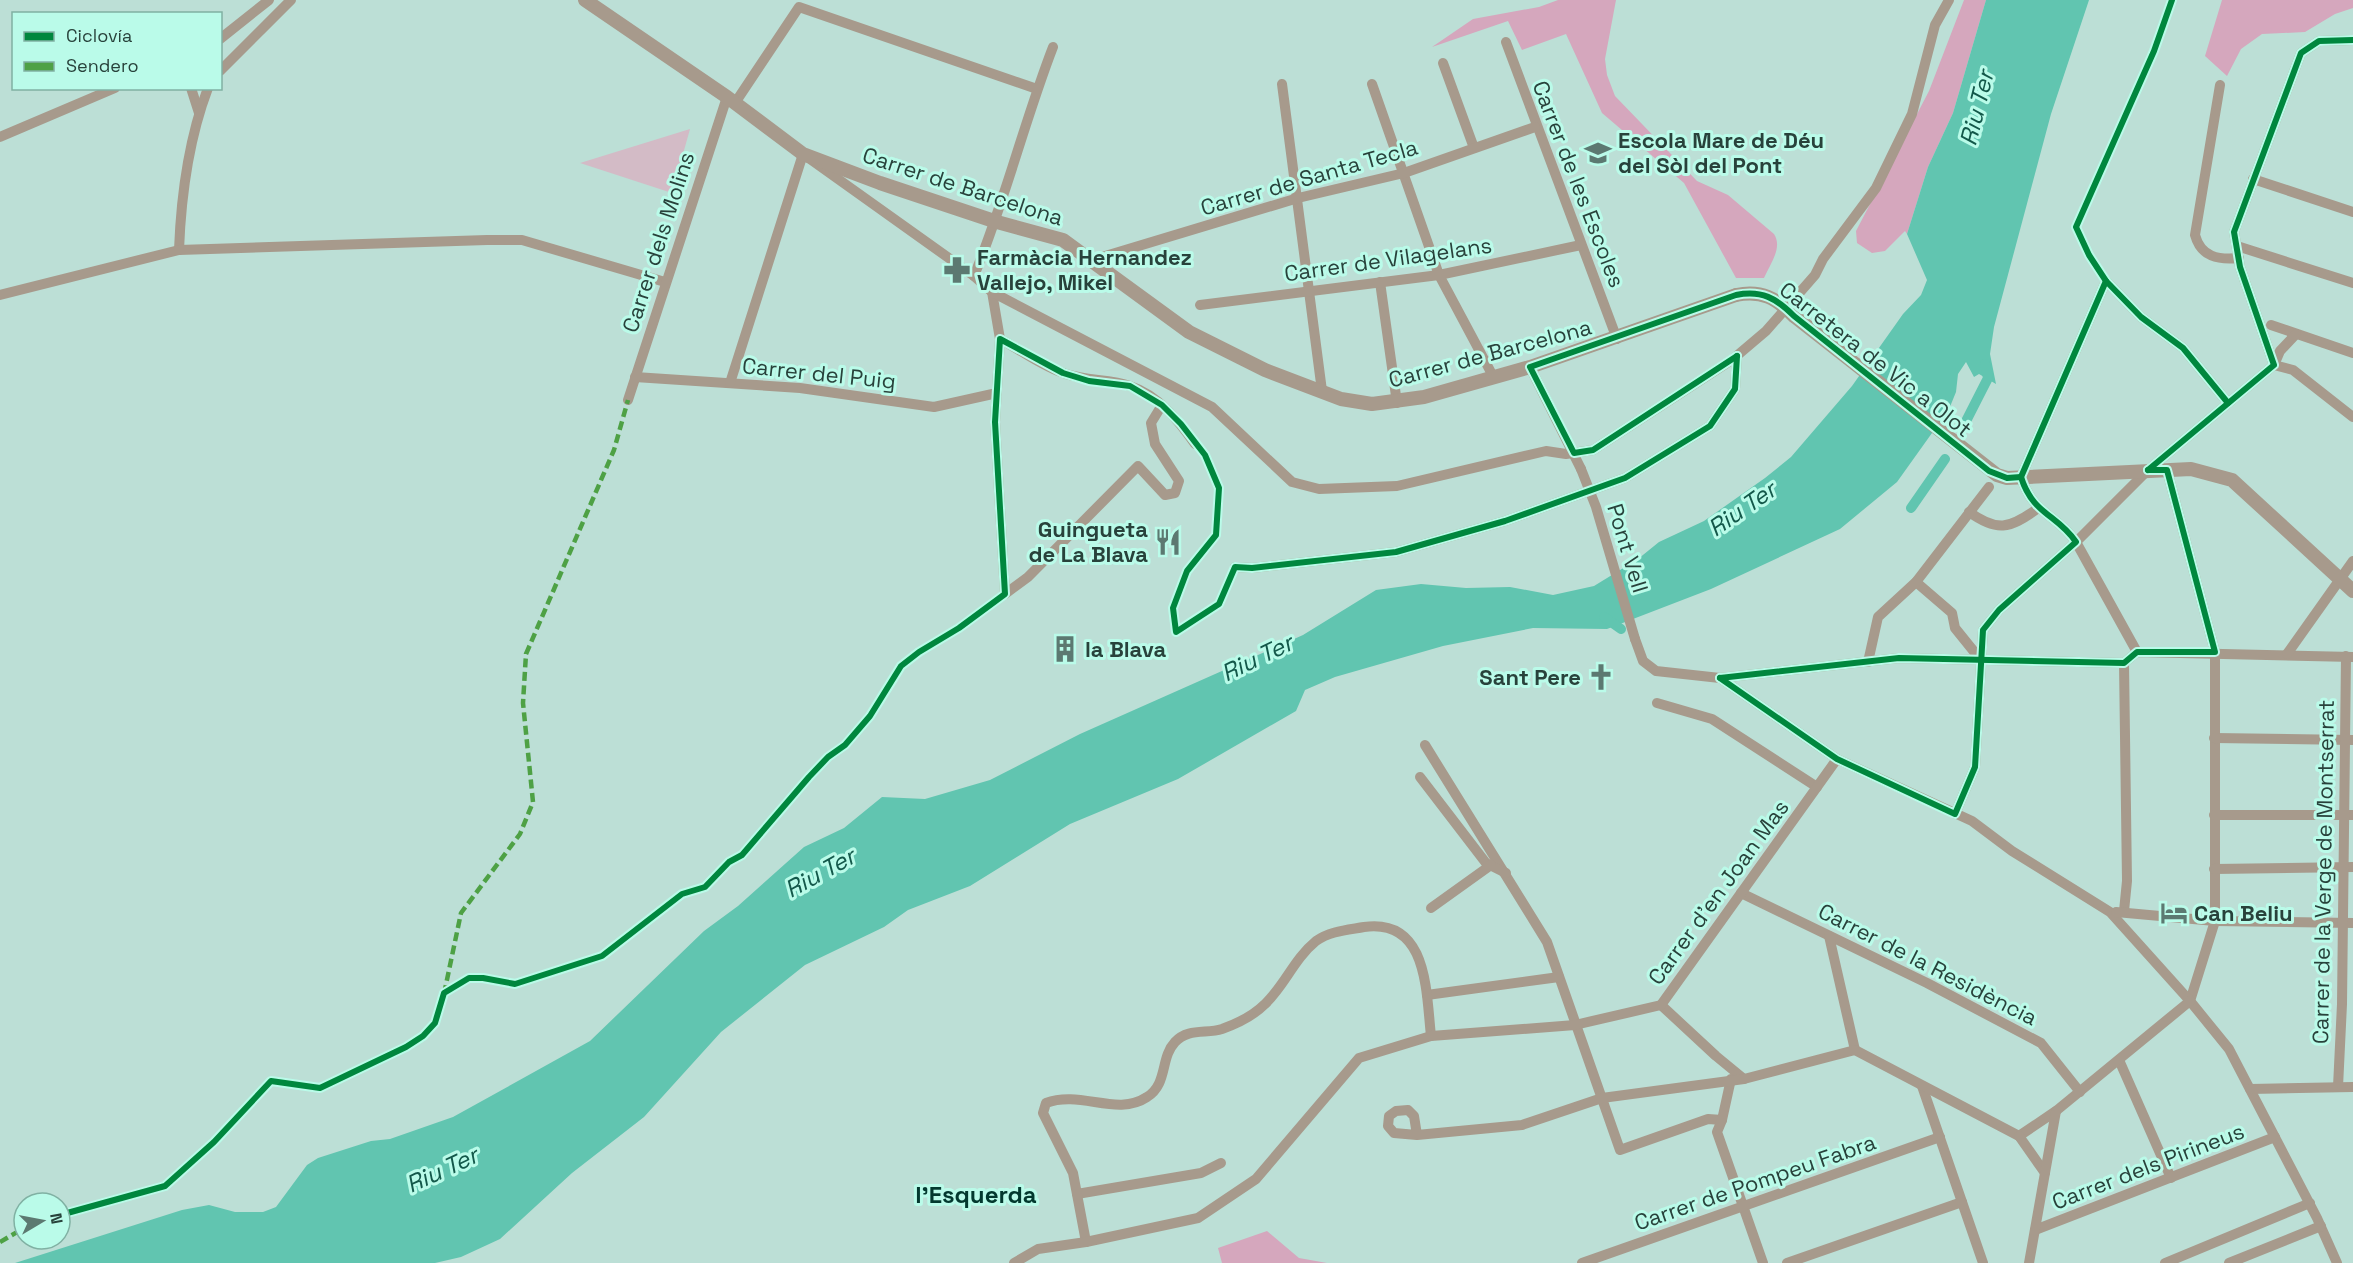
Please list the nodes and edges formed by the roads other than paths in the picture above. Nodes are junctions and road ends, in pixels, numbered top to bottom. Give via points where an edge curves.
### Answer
1 (269, 0) edge
2 (291, 0) edge
3 (585, 0) edge
4 (1948, 0) edge
5 (798, 3) edge
6 (222, 37) edge
7 (2353, 40) edge
8 (1506, 42) dead end
9 (1053, 47) dead end
10 (1443, 63) dead end
11 (222, 69) edge
12 (1282, 84) dead end
13 (1372, 84) dead end
14 (2220, 85) dead end
15 (110, 90) edge
16 (192, 90) edge
17 (207, 90) edge
18 (1037, 90) junction
19 (731, 100) junction
20 (199, 113) junction
21 (1535, 127) junction
22 (0, 137) edge
23 (1474, 148) junction
24 (803, 154) junction
25 (1404, 172) junction
26 (2253, 179) junction
27 (1298, 198) junction
28 (2353, 212) edge
29 (997, 222) junction
30 (1581, 245) junction
31 (2236, 246) junction
32 (179, 250) junction
33 (2239, 258) junction
34 (1092, 260) junction
35 (1439, 275) junction
36 (974, 276) junction
37 (664, 282) junction
38 (1380, 282) junction
39 (2353, 283) edge
40 (1310, 290) junction
41 (992, 292) junction
42 (0, 295) edge
43 (1736, 295) joint
44 (1200, 305) dead end
45 (2271, 325) dead end
46 (2296, 334) junction
47 (1000, 339) junction
48 (1617, 339) junction
49 (2353, 353) edge
50 (1737, 356) junction
51 (2274, 365) junction
52 (1530, 367) junction
53 (635, 376) junction
54 (1494, 378) junction
55 (730, 383) junction
56 (1322, 391) junction
57 (997, 393) junction
58 (628, 400) dead end
59 (1397, 403) junction
60 (2228, 403) junction
61 (1162, 405) junction
62 (2353, 417) edge
63 (1194, 444) dead end
64 (1574, 453) junction
65 (2148, 470) junction
66 (2167, 470) junction
67 (2021, 477) junction
68 (1989, 487) dead end
69 (2037, 509) junction
70 (1969, 512) junction
71 (2076, 542) junction
72 (2353, 561) edge
73 (1235, 567) dead end
74 (2339, 578) junction
75 (1916, 582) junction
76 (2353, 591) edge
77 (2137, 652) junction
78 (2215, 652) junction
79 (2287, 654) junction
80 (2350, 656) edge
81 (1980, 659) junction
82 (1868, 662) junction
83 (2124, 663) junction
84 (1720, 678) junction
85 (1657, 703) dead end
86 (2214, 738) junction
87 (2349, 740) edge
88 (1425, 745) dead end
89 (1837, 759) junction
90 (1420, 777) dead end
91 (1816, 787) junction
92 (1955, 814) junction
93 (2214, 815) junction
94 (2348, 815) edge
95 (1491, 865) junction
96 (2348, 867) edge
97 (2214, 869) junction
98 (1506, 873) junction
99 (1741, 893) junction
100 (1431, 908) dead end
101 (2124, 911) junction
102 (2110, 912) junction
103 (2215, 921) junction
104 (2347, 922) edge
105 (1829, 936) junction
106 (1559, 977) junction
107 (1427, 994) junction
108 (2190, 1001) junction
109 (2348, 1004) edge
110 (1661, 1005) junction
111 (1575, 1025) junction
112 (1431, 1036) junction
113 (1855, 1050) junction
114 (2119, 1060) junction
115 (1744, 1078) junction
116 (1731, 1079) junction
117 (1922, 1086) junction
118 (2353, 1087) edge
119 (2338, 1088) junction
120 (2250, 1089) junction
121 (2080, 1092) junction
122 (1602, 1098) junction
123 (2056, 1111) junction
124 (1722, 1120) junction
125 (1417, 1135) dead end
126 (2019, 1136) junction
127 (1940, 1137) junction
128 (2275, 1137) junction
129 (1221, 1163) dead end
130 (2045, 1173) junction
131 (2171, 1178) junction
132 (1077, 1194) junction
133 (1962, 1202) junction
134 (2310, 1203) junction
135 (1743, 1208) junction
136 (2321, 1226) junction
137 (2035, 1230) junction
138 (1086, 1242) junction
139 (1014, 1263) edge
140 (1582, 1263) edge
141 (1763, 1263) edge
142 (1787, 1263) edge
143 (1983, 1263) edge
144 (2029, 1263) edge
145 (2165, 1263) edge
146 (2229, 1263) edge
147 (2337, 1263) edge

1 - 6 street
2 - 11 street
3 - 19 street, Carrer de Barcelona
4 - 50 street via 1935,25 1912,114 1876,188 1815,275 1767,331
5 - 18 street
5 - 19 street, Carrer dels Molins
7 - 26 street via 2319,41 2301,54
8 - 21 street, Carrer de les Escoles
9 - 18 street
10 - 23 street
12 - 27 street
13 - 25 street
14 - 33 street via 2195,235 2206,254 2221,260
15 - 22 street
16 - 20 street
17 - 20 street
18 - 29 street
19 - 24 street, Carrer de Barcelona
19 - 37 street, Carrer dels Molins
20 - 32 street via 180,217
21 - 23 street, Carrer de Santa Tecla
21 - 30 street, Carrer de les Escoles
23 - 25 street, Carrer de Santa Tecla
24 - 29 street, Carrer de Barcelona
24 - 36 street
24 - 55 street
25 - 27 street, Carrer de Santa Tecla
25 - 35 street
26 - 28 street
26 - 31 street via 2234,231
27 - 34 street, Carrer de Santa Tecla
27 - 40 street
29 - 34 street, Carrer de Barcelona via 1064,240
29 - 36 street
30 - 35 street, Carrer de Vilagelans
30 - 48 street, Carrer de les Escoles
31 - 33 street
31 - 39 street
32 - 37 street via 522,240
32 - 42 street
33 - 51 street
34 - 56 street, Carrer de Barcelona via 1188,332 1265,370
35 - 38 street, Carrer de Vilagelans
35 - 54 street
36 - 41 street
37 - 53 street, Carrer dels Molins
38 - 40 street, Carrer de Vilagelans
38 - 59 street
40 - 44 street, Carrer de Vilagelans
40 - 56 street
41 - 47 street
41 - 64 street via 1212,407 1292,482 1310,487 1397,486 1546,452
43 - 48 street, Carrer de Barcelona
43 - 67 street, Carretera de Vic a Olot, bridge via 1749,292 1774,297 1989,471 2007,478
45 - 46 street
46 - 49 street
46 - 51 street via 2280,351
47 - 57 street
47 - 61 street via 1063,373 1130,386
48 - 52 street, Carrer de Barcelona
50 - 64 street via 1593,450
50 - 73 street via 1735,389 1710,426 1625,478 1505,521 1396,552
51 - 60 street
51 - 62 street via 2293,370
52 - 54 street, Carrer de Barcelona
52 - 64 street, Pont Vell
53 - 55 street, Carrer del Puig
53 - 58 street, Carrer dels Molins
54 - 59 street, Carrer de Barcelona
55 - 57 street, Carrer del Puig via 800,387 934,407
56 - 59 street, Carrer de Barcelona via 1372,404
57 - 61 street via 995,422 1005,594 1028,577 1138,466 1165,495 1175,493 1179,481 1155,444 1151,423
60 - 65 street
60 - 67 street via 2183,348 2141,317 2106,280
61 - 63 street
64 - 84 street, Pont Vell, bridge via 1596,507 1643,661 1656,671
65 - 66 street
65 - 67 street
65 - 71 street
66 - 74 street via 2191,469 2232,480
66 - 78 street
67 - 69 street
68 - 70 street
69 - 70 street via 2003,526 1988,525
69 - 71 street via 2069,532
70 - 75 street
71 - 77 street
71 - 81 street via 1999,610 1983,630
72 - 74 street
74 - 76 street
74 - 79 street
75 - 81 street via 1952,613 1955,628
75 - 82 street via 1878,617
77 - 78 street
77 - 83 street
78 - 79 street
78 - 86 street
79 - 80 street
80 - 87 street, Carrer de la Verge de Montserrat
81 - 82 street, Pont Vell
81 - 83 street, Pont Vell
81 - 92 street via 1976,767
82 - 84 street, Pont Vell
83 - 101 street
84 - 89 street
85 - 91 street via 1712,719
86 - 87 street
86 - 93 street
87 - 94 street, Carrer de la Verge de Montserrat
88 - 98 street
89 - 91 street, Carrer d'en Joan Mas
89 - 92 street
90 - 95 street
91 - 99 street, Carrer d'en Joan Mas
92 - 102 street via 1972,821 2012,851
93 - 94 street
93 - 97 street
94 - 96 street, Carrer de la Verge de Montserrat
95 - 98 street
95 - 100 street
96 - 97 street
96 - 104 street, Carrer de la Verge de Montserrat
97 - 103 street
98 - 106 street via 1547,942
99 - 105 street, Carrer de la Residència
99 - 110 street, Carrer d'en Joan Mas
101 - 102 street
101 - 103 street
102 - 108 street
103 - 104 street
103 - 108 street
104 - 109 street, Carrer de la Verge de Montserrat
105 - 113 street
105 - 121 street, Carrer de la Residència via 2041,1043
106 - 107 street
106 - 111 street
107 - 112 street
107 - 132 street via 1412,942 1396,931 1379,925 1334,932 1318,940 1299,957 1265,1005 1220,1030 1199,1031 1176,1041 1168,1052 1159,1085 1140,1102 1124,1106 1070,1097 1046,1103 1043,1113 1073,1173
108 - 114 street
108 - 120 street via 2229,1049
109 - 119 street, Carrer de la Verge de Montserrat
110 - 111 street, Carrer d'en Joan Mas
110 - 115 street
111 - 112 street, Carrer d'en Joan Mas
111 - 122 street
112 - 138 street, Carrer d'en Joan Mas via 1359,1058 1256,1179 1198,1218
113 - 115 street
113 - 117 street
114 - 121 street
114 - 131 street
115 - 116 street
116 - 122 street
116 - 124 street
117 - 126 street
117 - 127 street
118 - 119 street
119 - 120 street
120 - 128 street
121 - 123 street
122 - 124 street via 1620,1150 1708,1119
122 - 125 street via 1521,1125
123 - 126 street
123 - 130 street
124 - 135 street via 1717,1132
126 - 130 street
127 - 133 street
127 - 135 street, Carrer de Pompeu Fabra
128 - 131 street, Carrer dels Pirineus
128 - 134 street
129 - 132 street via 1201,1173
130 - 137 street
131 - 137 street, Carrer dels Pirineus
132 - 138 street
133 - 142 street
133 - 143 street
134 - 136 street
134 - 145 street
135 - 140 street, Carrer de Pompeu Fabra
135 - 141 street
136 - 146 street
136 - 147 street
137 - 144 street
138 - 139 street, Carrer d'en Joan Mas via 1038,1249

